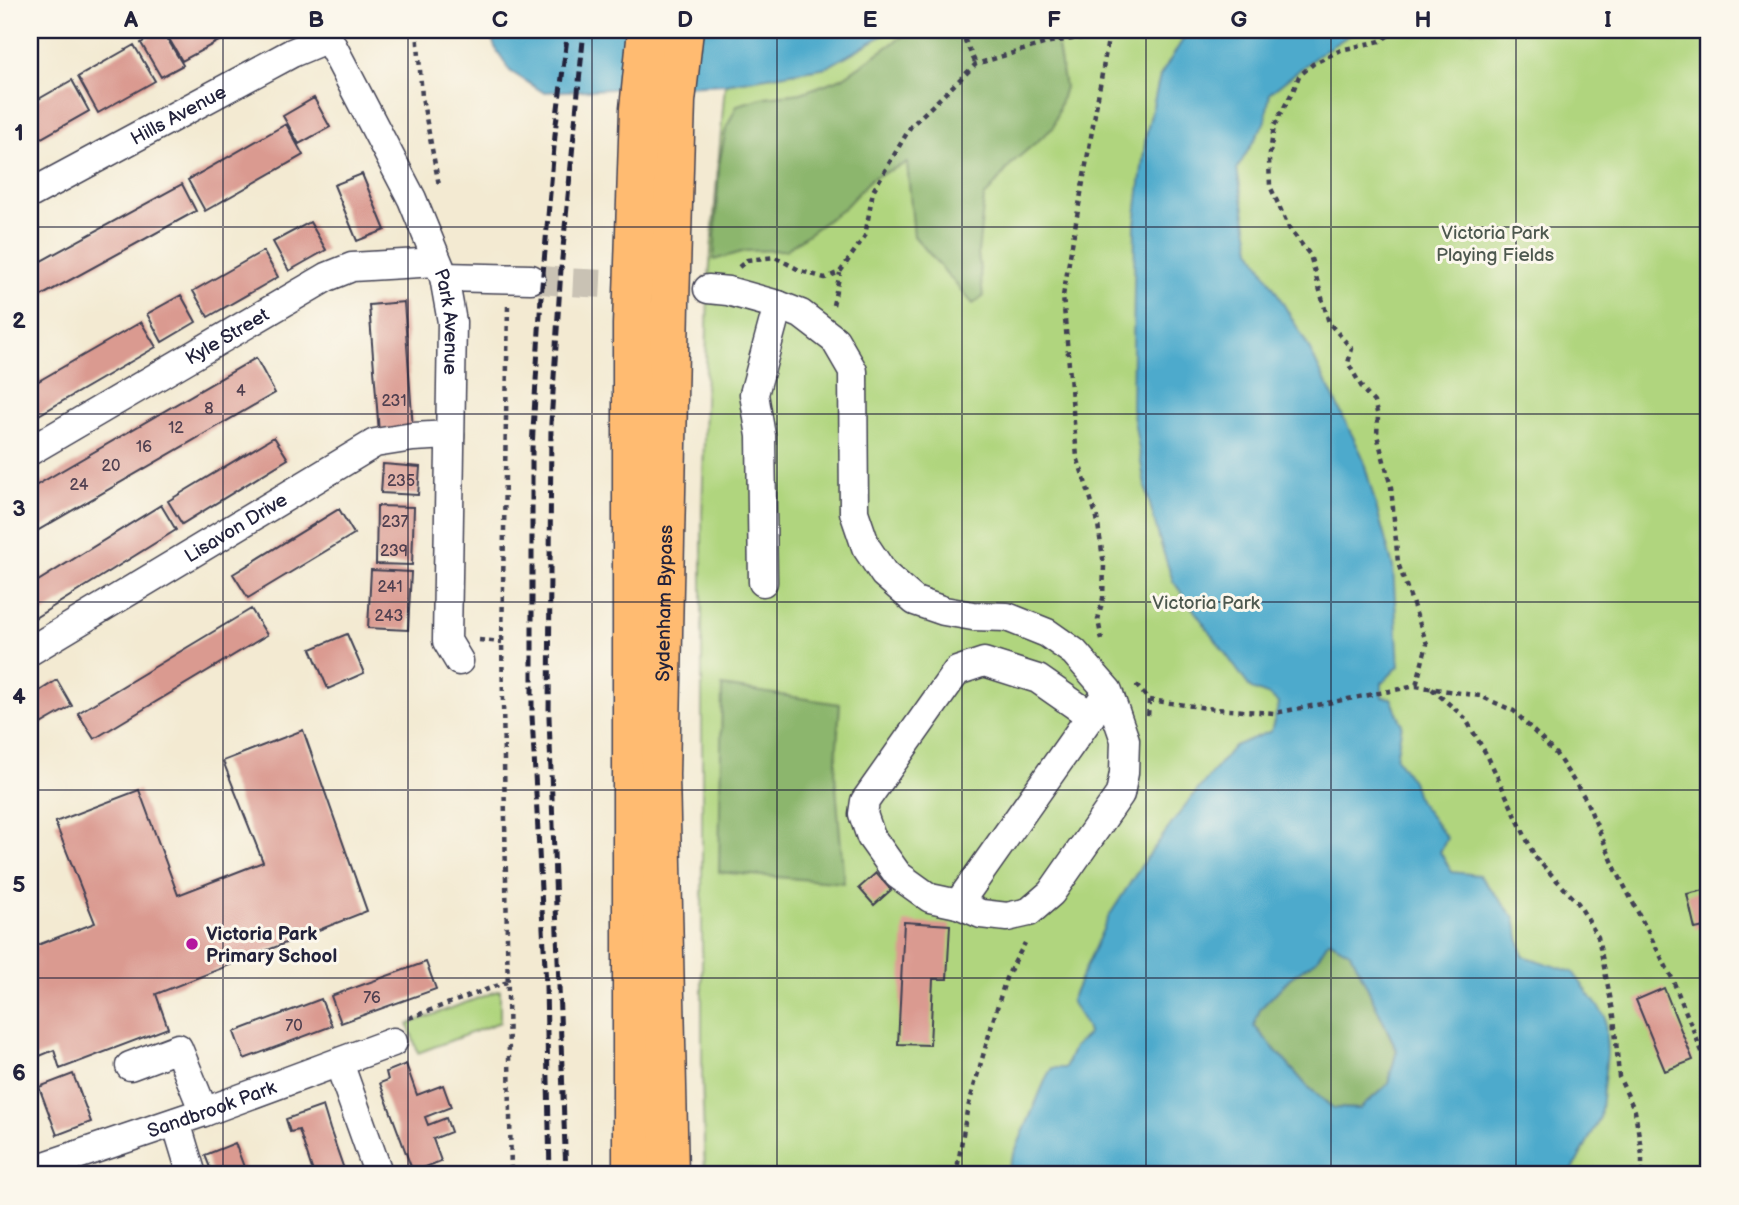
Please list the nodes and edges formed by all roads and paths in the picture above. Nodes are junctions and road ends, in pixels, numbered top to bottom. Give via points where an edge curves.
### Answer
1 (417, 30) edge
2 (647, 30) edge
3 (684, 30) edge
4 (960, 30) edge
5 (1397, 30) edge
6 (1111, 32) edge
7 (326, 34) edge
8 (976, 64) junction
9 (30, 194) edge
10 (441, 197) dead end
11 (441, 269) junction
12 (520, 278) joint
13 (718, 290) joint
14 (778, 305) junction
15 (450, 435) junction
16 (30, 451) edge
17 (763, 582) dead end
18 (502, 642) junction
19 (449, 646) joint
20 (30, 651) edge
21 (1416, 686) junction
22 (1431, 688) junction
23 (1108, 691) junction
24 (1149, 700) dead end
25 (1091, 716) junction
26 (958, 904) junction
27 (507, 982) junction
28 (393, 1042) joint
29 (339, 1063) junction
30 (130, 1066) dead end
31 (1709, 1069) edge
32 (204, 1112) junction
33 (176, 1122) junction
34 (48, 1170) edge
35 (192, 1175) edge
36 (379, 1175) edge
37 (511, 1175) edge
38 (632, 1175) edge
39 (669, 1175) edge
40 (1642, 1175) edge

1 - 10 path via 422,97
2 - 38 highway, Sydenham Bypass via 639,108 632,325
3 - 39 highway, Sydenham Bypass via 670,304 660,775
4 - 8 path
5 - 21 path via 1380,41 1332,54 1299,76 1274,126 1269,160 1270,186 1289,228 1310,255 1329,323 1352,349 1348,363 1378,416 1377,435 1391,487 1398,563 1427,644
6 - 8 path via 1050,42
7 - 9 street, Hills Avenue
7 - 11 street, Park Avenue via 412,199
8 - 13 path via 911,127 873,191 865,236 840,272 825,278 775,257 747,260
11 - 12 street, Kyle Street
11 - 15 street, Park Avenue via 452,322
11 - 16 street, Kyle Street via 352,267 327,277
12 - 18 path
13 - 14 street
14 - 17 street via 754,394 761,436
14 - 23 street via 801,314 835,340 852,371 854,512 866,547 884,574 915,601 944,611 1007,617 1047,633 1074,652
15 - 19 street, Park Avenue
15 - 20 street, Lisavon Drive via 375,443
18 - 19 path
18 - 27 path
21 - 22 path
21 - 24 path via 1275,713
22 - 31 path via 1480,696 1514,711 1556,754 1584,798 1672,978
22 - 40 path via 1465,718 1535,857 1578,903 1598,937 1614,1016 1619,1077 1634,1111
23 - 25 street
23 - 26 street via 1125,740 1120,794 1051,893 1029,912 1007,917 981,915
25 - 26 street
25 - 26 street via 1038,679 984,662 957,671 865,801 863,814 871,837 898,875 930,898
27 - 28 path via 408,1019
27 - 37 path
28 - 29 street, Sandbrook Park
29 - 32 street, Sandbrook Park
29 - 36 street
30 - 32 street via 178,1048
32 - 33 street, Sandbrook Park
33 - 34 street, Sandbrook Park
33 - 35 street

